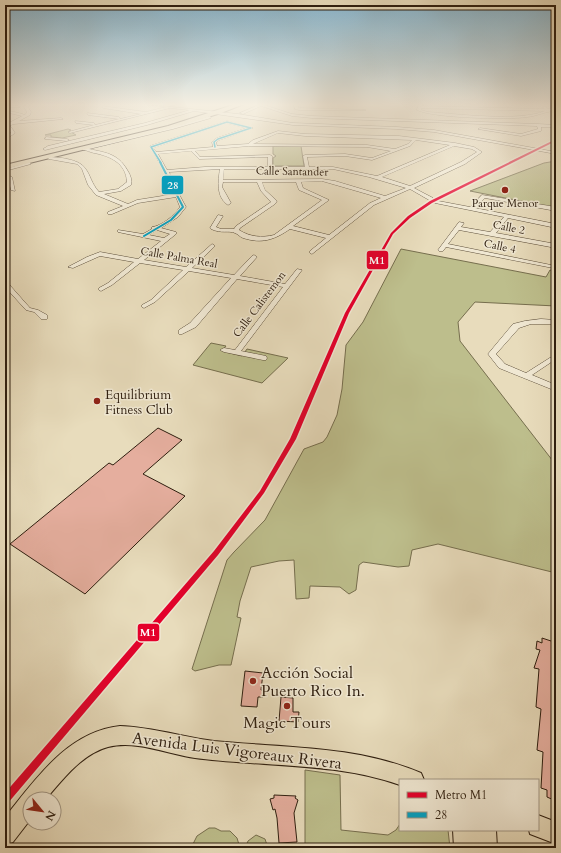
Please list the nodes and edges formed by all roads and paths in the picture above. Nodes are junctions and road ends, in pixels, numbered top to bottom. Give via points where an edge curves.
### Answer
1 (61, 144) edge
2 (101, 144) edge
3 (107, 144) edge
4 (159, 144) edge
5 (214, 144) edge
6 (410, 144) edge
7 (446, 144) edge
8 (507, 144) edge
9 (249, 145) joint
10 (454, 145) junction
11 (215, 147) junction
12 (45, 149) dead end
13 (86, 149) junction
14 (192, 150) junction
15 (396, 150) junction
16 (154, 153) junction
17 (556, 153) edge
18 (49, 158) junction
19 (40, 160) dead end
20 (33, 162) dead end
21 (5, 167) edge
22 (307, 167) junction
23 (222, 168) junction
24 (270, 168) junction
25 (166, 171) junction
26 (5, 175) edge
27 (376, 178) junction
28 (298, 180) junction
29 (220, 181) junction
30 (259, 181) junction
31 (409, 187) junction
32 (12, 190) dead end
33 (98, 194) junction
34 (179, 195) junction
35 (385, 198) junction
36 (228, 203) dead end
37 (126, 205) junction
38 (471, 209) junction
39 (556, 210) edge
40 (110, 213) dead end
41 (220, 216) dead end
42 (507, 216) junction
43 (556, 226) edge
44 (289, 227) junction
45 (154, 228) junction
46 (120, 231) dead end
47 (236, 231) junction
48 (492, 234) junction
49 (144, 236) junction
50 (330, 237) junction
51 (165, 240) junction
52 (445, 245) junction
53 (212, 246) dead end
54 (556, 246) edge
55 (441, 250) dead end
56 (312, 252) dead end
57 (254, 257) dead end
58 (140, 260) junction
59 (71, 267) dead end
60 (552, 267) dead end
61 (187, 269) junction
62 (299, 270) dead end
63 (236, 277) junction
64 (5, 284) edge
65 (287, 286) junction
66 (101, 289) dead end
67 (144, 306) dead end
68 (44, 317) dead end
69 (556, 322) edge
70 (182, 332) dead end
71 (224, 350) dead end
72 (237, 352) junction
73 (556, 356) edge
74 (263, 358) dead end
75 (526, 376) junction
76 (556, 388) edge
77 (411, 779) edge
78 (40, 791) edge
79 (22, 813) edge
80 (539, 826) edge
81 (464, 831) edge
82 (485, 831) edge
83 (5, 834) edge
84 (556, 834) edge
85 (465, 848) edge
86 (486, 848) edge

1 - 12 street
2 - 21 highway
3 - 13 street
4 - 16 street via 152,147
5 - 11 street
6 - 15 street
7 - 10 street
8 - 17 street
9 - 11 street
9 - 15 street via 367,146
10 - 27 street
10 - 31 street via 476,149 479,154
11 - 14 street
13 - 18 street
13 - 33 street via 119,159 130,180 129,184 121,188
14 - 16 street
14 - 24 street via 199,158 270,156
15 - 22 street via 372,159 345,155 305,156
16 - 25 street
18 - 19 street
18 - 33 street via 82,165 90,185
20 - 21 street
22 - 24 street
22 - 27 street via 341,169
23 - 24 street
23 - 25 street
23 - 29 street
25 - 34 street
26 - 32 street via 10,177
27 - 31 street
28 - 30 street, Calle Santander
28 - 35 street, Calle Santander via 333,182
28 - 44 street via 301,189 326,200
29 - 30 street, Calle Santander
29 - 36 street
30 - 47 street via 260,188 274,201
31 - 35 street
31 - 38 street via 425,193 433,200
33 - 37 street
34 - 37 street
34 - 45 street via 183,207 180,212
35 - 50 street via 361,212
37 - 40 street
38 - 39 street via 484,196
38 - 42 street
41 - 47 street via 213,228 220,231
42 - 43 street
42 - 48 street
44 - 47 street via 276,236 265,239 244,236
44 - 50 street
45 - 49 street
45 - 51 street via 174,233
46 - 49 street
48 - 52 street, Calle 2 via 460,225
48 - 54 street, Calle 2
49 - 51 street
50 - 56 street
51 - 58 street
52 - 55 street
52 - 60 street, Calle 4
53 - 61 street
57 - 63 street
58 - 59 street, Calle Palma Real via 100,254
58 - 61 street, Calle Palma Real
58 - 66 street
61 - 63 street, Calle Palma Real
61 - 67 street via 153,301
62 - 65 street, Calle Calistemon
63 - 65 street, Calle Palma Real
63 - 70 street via 192,325
64 - 68 street via 28,309 36,310
65 - 72 street, Calle Calistemon
69 - 75 street via 521,323 492,352 502,366
71 - 72 street
72 - 74 street
73 - 75 street
75 - 76 street
77 - 78 main road, Avenida Luis Vigoreaux Rivera via 369,766 326,759 192,748 133,736 109,738 90,744 74,755
79 - 83 main road
80 - 84 main road
81 - 85 main road
82 - 86 main road

